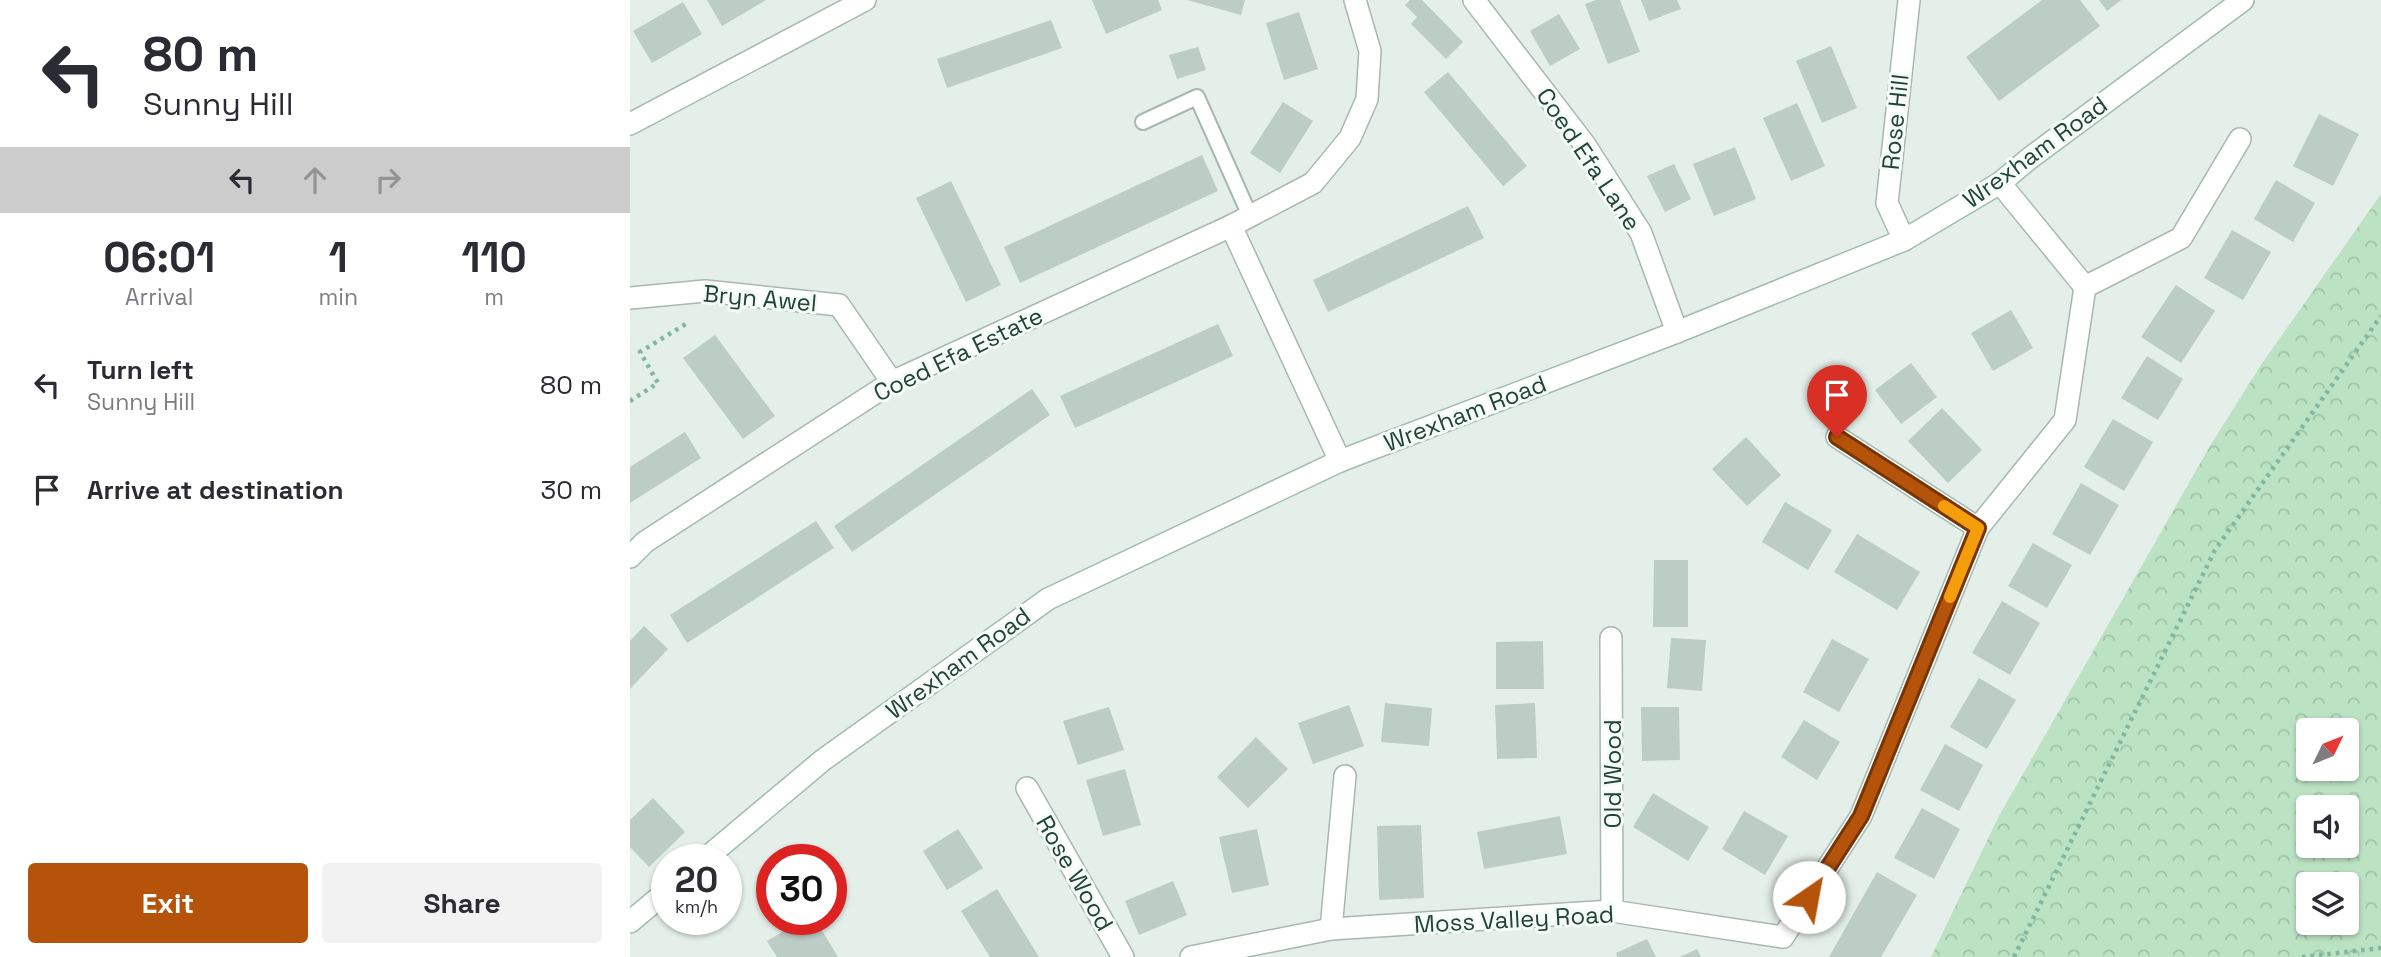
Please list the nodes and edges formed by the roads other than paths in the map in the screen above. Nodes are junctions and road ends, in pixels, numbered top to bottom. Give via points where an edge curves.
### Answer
1 (865, 0) edge
2 (1355, 0) edge
3 (1474, 0) edge
4 (1909, 0) edge
5 (2243, 0) edge
6 (1143, 121) dead end
7 (630, 124) edge
8 (2240, 139) dead end
9 (2000, 183) junction
10 (1241, 221) junction
11 (1904, 240) junction
12 (2085, 287) junction
13 (630, 298) edge
14 (1677, 332) junction
15 (892, 382) junction
16 (1837, 437) dead end
17 (1340, 461) junction
18 (1978, 528) junction
19 (630, 557) edge
20 (1611, 638) dead end
21 (1345, 776) dead end
22 (1027, 788) dead end
23 (723, 844) edge
24 (651, 904) edge
25 (1612, 911) junction
26 (630, 922) edge
27 (1331, 929) junction
28 (1123, 957) edge
29 (1191, 957) edge

1 - 7 street
2 - 10 street, Coed Efa Estate via 1370,51 1367,99 1350,138 1313,183
3 - 14 street, Coed Efa Lane via 1585,145 1641,233
4 - 11 street, Rose Hill via 1887,204
5 - 9 street, Wrexham Road
6 - 10 lane via 1197,97
8 - 12 street via 2181,238
9 - 11 street, Wrexham Road
9 - 12 street
10 - 15 street, Coed Efa Estate
10 - 17 street
11 - 14 street, Wrexham Road
12 - 18 street, Moss Valley Road via 2065,420
13 - 15 street, Bryn Awel via 705,291 839,305
14 - 17 street, Wrexham Road
15 - 19 street, Coed Efa Estate via 645,542
16 - 18 street
17 - 23 street, Wrexham Road via 1048,599 823,760
18 - 25 street, Moss Valley Road via 1861,816 1783,937
20 - 25 street, Old Wood
21 - 27 street
22 - 28 street, Rose Wood
24 - 26 street
25 - 27 street, Moss Valley Road
27 - 29 street, Moss Valley Road

